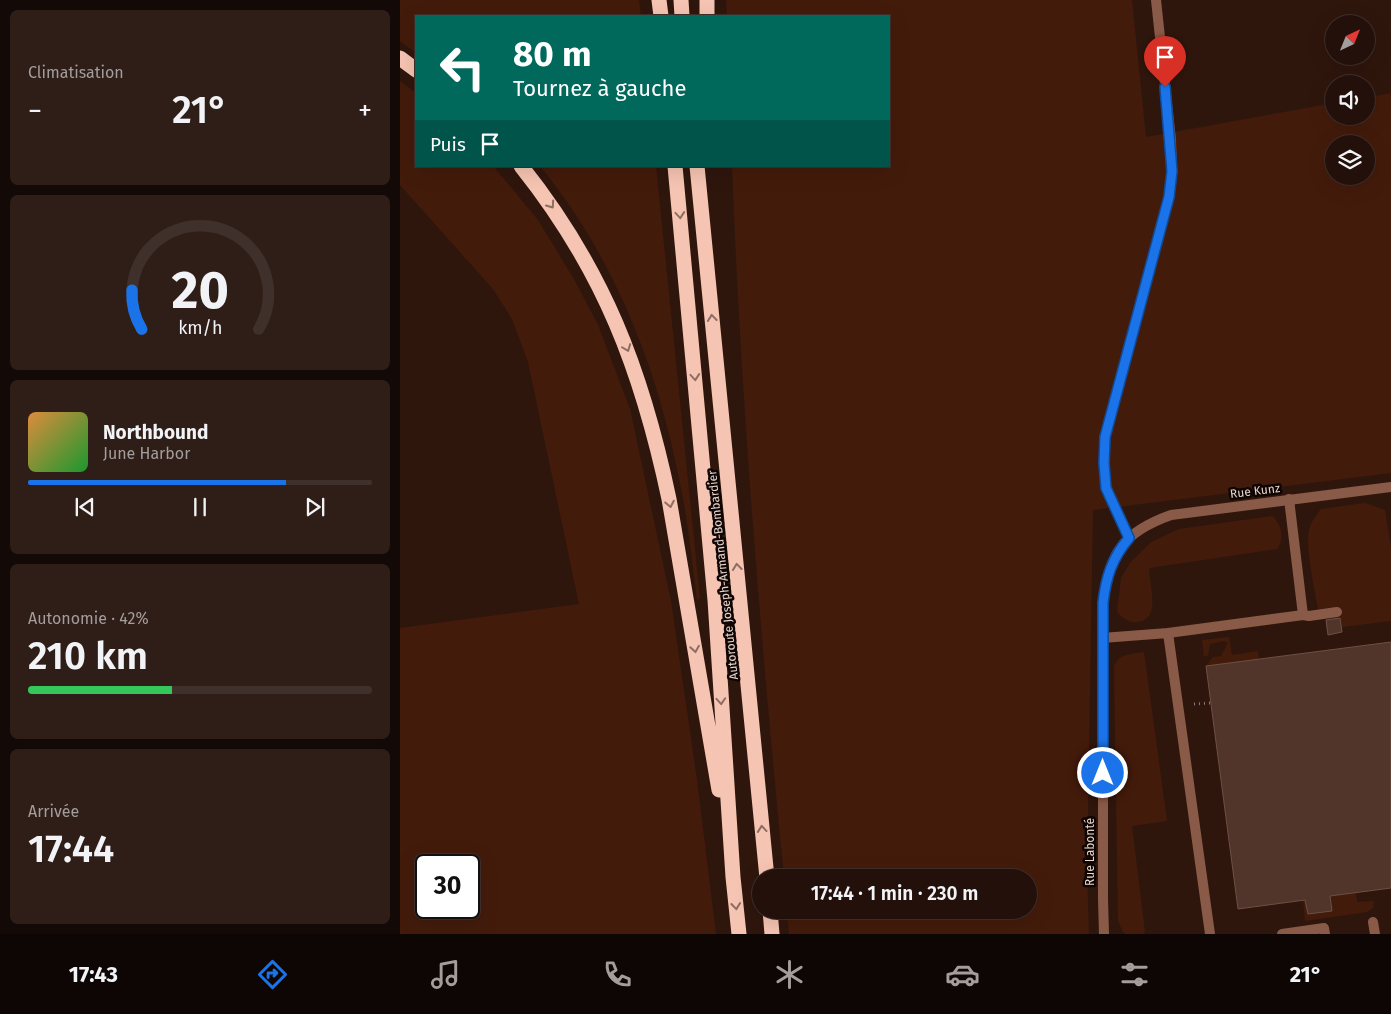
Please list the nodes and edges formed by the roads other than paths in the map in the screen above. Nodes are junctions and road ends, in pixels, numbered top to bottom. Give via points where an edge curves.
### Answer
1 (659, 0) edge
2 (681, 0) edge
3 (706, 0) edge
4 (1156, 0) edge
5 (660, 15) edge
6 (682, 15) edge
7 (706, 15) edge
8 (400, 58) edge
9 (415, 69) edge
10 (522, 167) edge
11 (675, 167) edge
12 (697, 167) edge
13 (707, 167) edge
14 (708, 270) junction
15 (1391, 487) edge
16 (1289, 499) junction
17 (1129, 538) junction
18 (1337, 612) dead end
19 (1303, 615) junction
20 (1168, 633) junction
21 (1102, 638) junction
22 (766, 869) edge
23 (734, 877) junction
24 (771, 919) edge
25 (1373, 922) dead end
26 (739, 934) edge
27 (772, 934) edge
28 (1104, 934) edge
29 (1210, 934) edge
30 (1282, 934) edge
31 (1324, 934) edge
32 (1375, 934) edge

1 - 5 highway
2 - 6 highway
3 - 7 highway
4 - 17 street via 1171,140 1169,197 1105,437 1106,488
8 - 9 highway
10 -> 23 highway via 562,221 588,264 622,335 650,416 676,535
11 -> 23 highway via 713,582
12 - 14 highway
13 - 14 highway
22 -> 14 highway, Autoroute Joseph-Armand-Bombardier
15 - 16 street, Rue Kunz
16 - 17 street, Rue Kunz via 1172,515 1138,529
16 - 19 street
17 - 21 street, Rue Labonté via 1114,558 1105,582
18 - 19 street
19 - 20 street
20 - 21 street
20 - 29 street
21 - 28 street, Rue Labonté
23 -> 26 highway
24 - 27 highway
25 - 32 street
30 - 31 street via 1324,928

